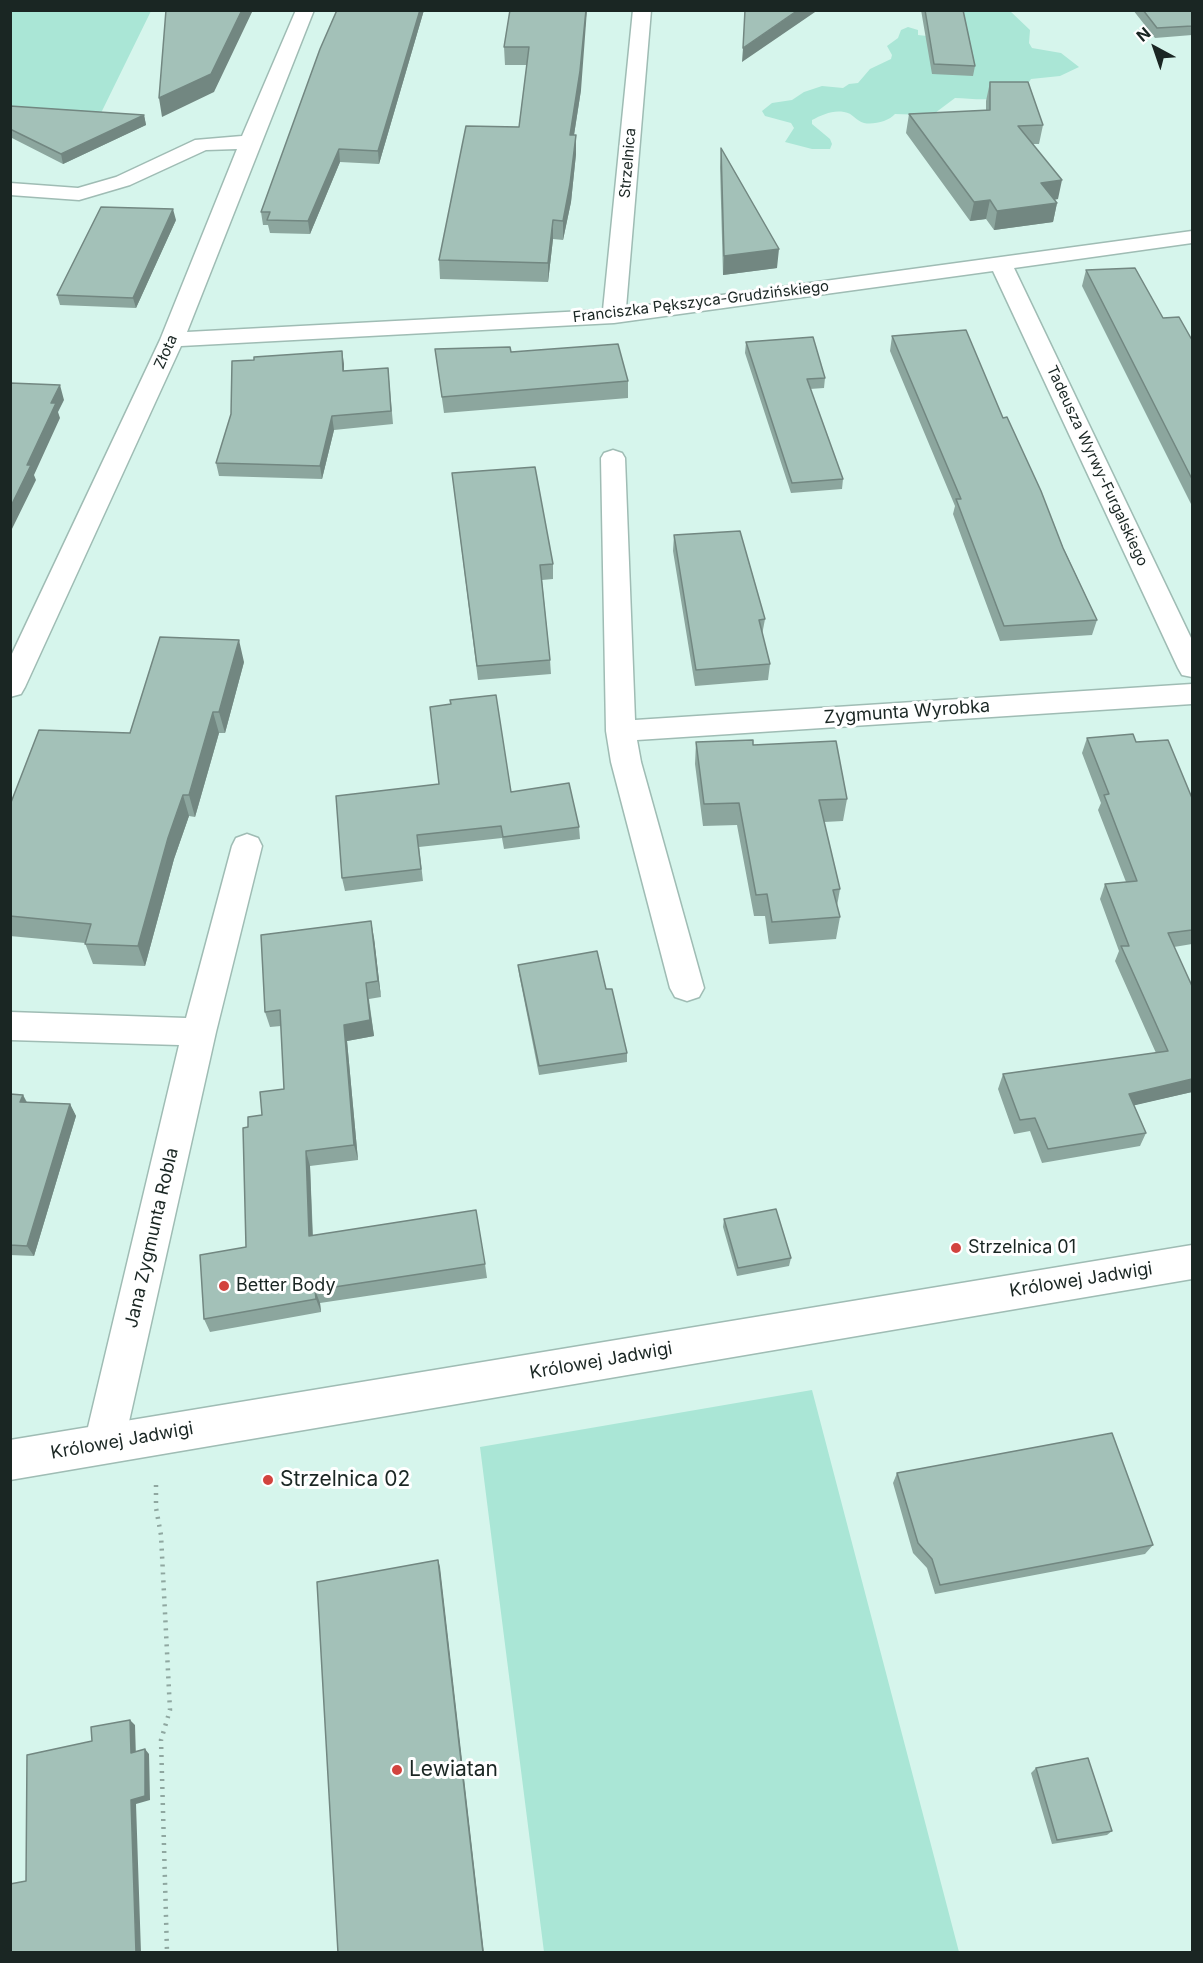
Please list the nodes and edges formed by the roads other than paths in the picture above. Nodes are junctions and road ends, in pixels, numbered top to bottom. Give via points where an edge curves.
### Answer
1 (305, 10) edge
2 (642, 10) edge
3 (250, 142) junction
4 (10, 189) edge
5 (1192, 237) edge
6 (1001, 264) junction
7 (614, 316) junction
8 (172, 340) junction
9 (613, 458) dead end
10 (1192, 668) edge
11 (12, 687) edge
12 (1192, 694) edge
13 (621, 731) junction
14 (247, 846) dead end
15 (687, 988) dead end
16 (10, 1026) edge
17 (199, 1032) junction
18 (1192, 1262) edge
19 (104, 1444) junction
20 (10, 1460) edge

1 - 3 street, Złota
2 - 7 street, Strzelnica
3 - 4 street via 202,144 123,181 79,194
3 - 8 street, Złota
5 - 6 street, Franciszka Pększyca-Grudzińskiego
6 - 7 street, Franciszka Pększyca-Grudzińskiego
6 - 10 street, Tadeusza Wyrwy-Furgalskiego
7 - 8 street, Franciszka Pększyca-Grudzińskiego
8 - 11 street, Złota
9 - 13 street
12 - 13 street, Zygmunta Wyrobka
13 - 15 street
14 - 17 street, Jana Zygmunta Robla
16 - 17 street
17 - 19 street, Jana Zygmunta Robla
18 - 19 street, Królowej Jadwigi
19 - 20 street, Królowej Jadwigi

